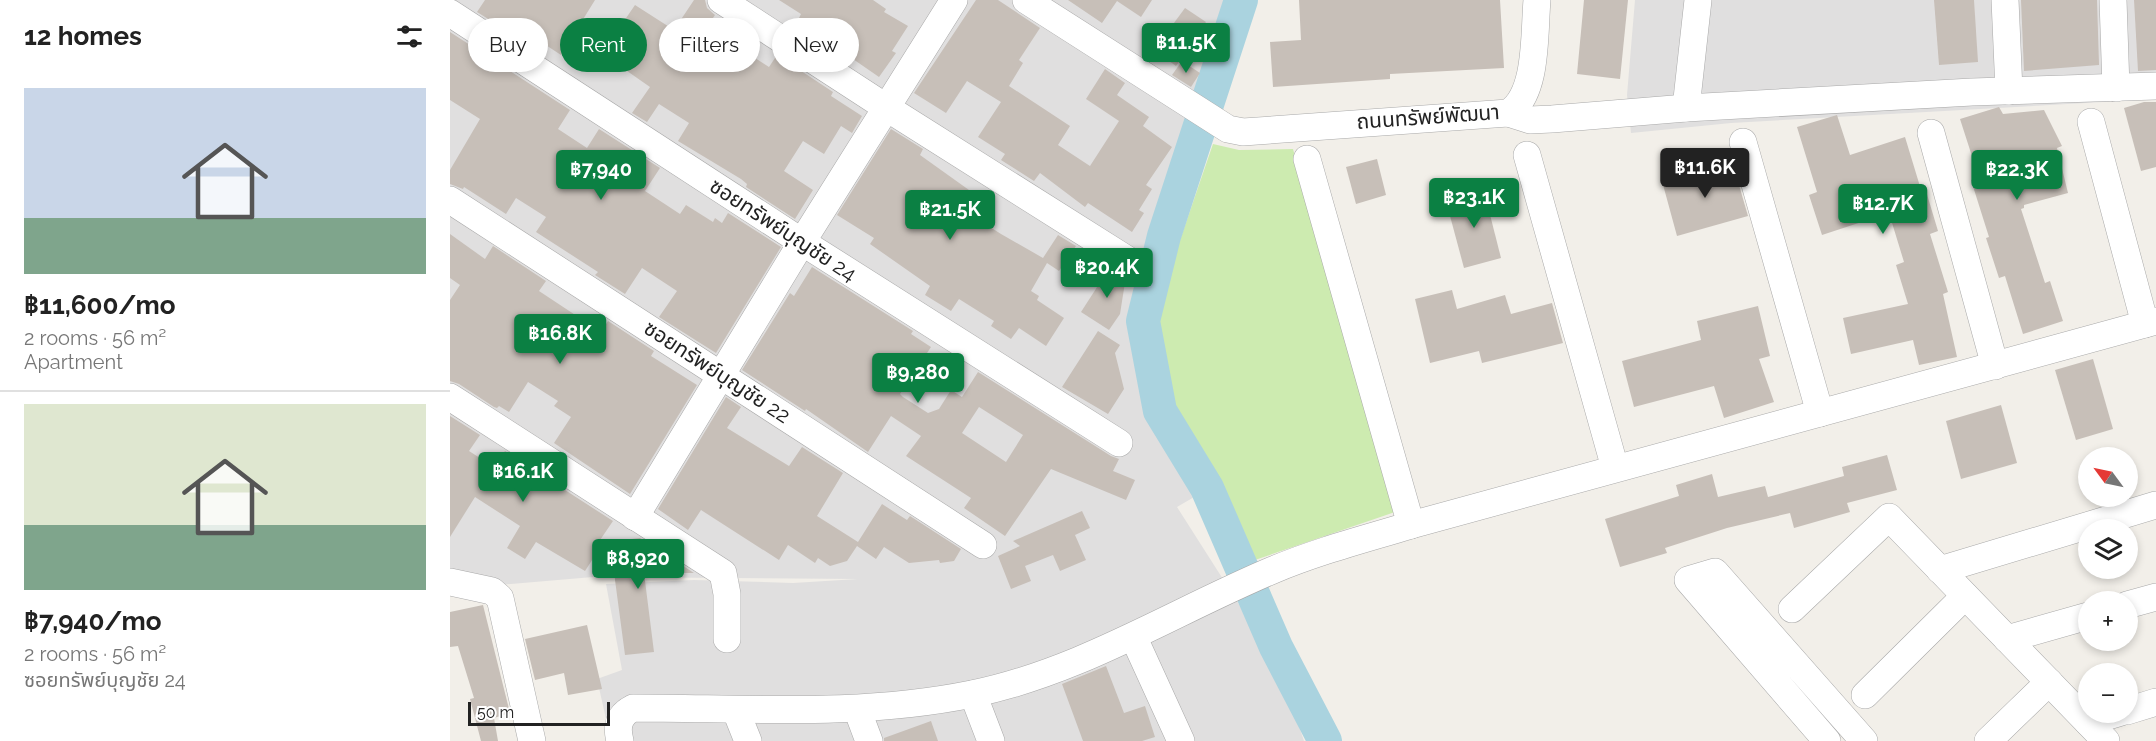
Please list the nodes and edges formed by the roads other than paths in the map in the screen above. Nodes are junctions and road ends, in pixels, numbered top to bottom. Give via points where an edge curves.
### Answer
1 (722, 0) edge
2 (954, 0) edge
3 (1026, 0) edge
4 (1537, 0) edge
5 (1698, 0) edge
6 (2005, 0) edge
7 (2113, 0) edge
8 (450, 13) edge
9 (2156, 86) edge
10 (2116, 88) junction
11 (2009, 91) junction
12 (887, 108) junction
13 (1686, 108) junction
14 (1508, 113) junction
15 (2091, 122) dead end
16 (1930, 133) dead end
17 (1743, 142) dead end
18 (1527, 155) dead end
19 (1307, 159) dead end
20 (450, 200) edge
21 (802, 242) junction
22 (1131, 262) dead end
23 (2150, 322) edge
24 (1995, 366) junction
25 (721, 374) junction
26 (450, 397) edge
27 (1821, 413) junction
28 (1119, 443) dead end
29 (1615, 468) junction
30 (2156, 505) edge
31 (635, 517) junction
32 (1411, 525) junction
33 (983, 545) dead end
34 (1940, 570) junction
35 (450, 582) edge
36 (1965, 596) junction
37 (2156, 597) edge
38 (2138, 602) edge
39 (1792, 609) dead end
40 (2078, 619) edge
41 (1134, 638) junction
42 (727, 639) dead end
43 (2007, 639) junction
44 (2049, 682) junction
45 (973, 694) junction
46 (1865, 695) dead end
47 (2156, 702) edge
48 (2138, 708) edge
49 (857, 709) junction
50 (736, 711) junction
51 (2097, 732) edge
52 (532, 741) edge
53 (620, 741) edge
54 (748, 741) edge
55 (869, 741) edge
56 (991, 741) edge
57 (1181, 741) edge
58 (1827, 741) edge
59 (1864, 741) edge
60 (1988, 741) edge

1 - 12 street
2 - 12 street
3 - 14 street, ถนนทรัพย์พัฒนา via 1228,129 1253,132
4 - 14 street, ถนนทรัพย์พัฒนา via 1530,80 1518,106
5 - 13 street
6 - 11 street
7 - 10 street
8 - 21 street, ซอยทรัพย์บุญชัย 24
9 - 10 street
10 - 11 street
11 - 13 street
12 - 21 street
12 - 22 street
13 - 14 street via 1530,120
15 - 23 street
16 - 24 street
17 - 27 street
18 - 29 street
19 - 32 street
20 - 25 street, ซอยทรัพย์บุญชัย 22
21 - 25 street
21 - 28 street, ซอยทรัพย์บุญชัย 24
23 - 24 street
24 - 27 street
25 - 31 street
25 - 33 street, ซอยทรัพย์บุญชัย 22
26 - 31 street
27 - 29 street
29 - 32 street
30 - 34 street
31 - 42 street via 723,573
32 - 41 street via 1274,570
34 - 36 street
34 - 39 street via 1889,517
35 - 52 street via 492,591 500,598
36 - 43 street
36 - 46 street
37 - 38 street
40 - 43 street
41 - 45 street via 1024,680
41 - 57 street
43 - 44 street
44 - 51 street
44 - 60 street
45 - 49 street
45 - 56 street
47 - 48 street
49 - 50 street
49 - 55 street
50 - 53 street via 633,708 624,712 619,721
50 - 54 street
58 - 59 street via 1688,580 1715,572

